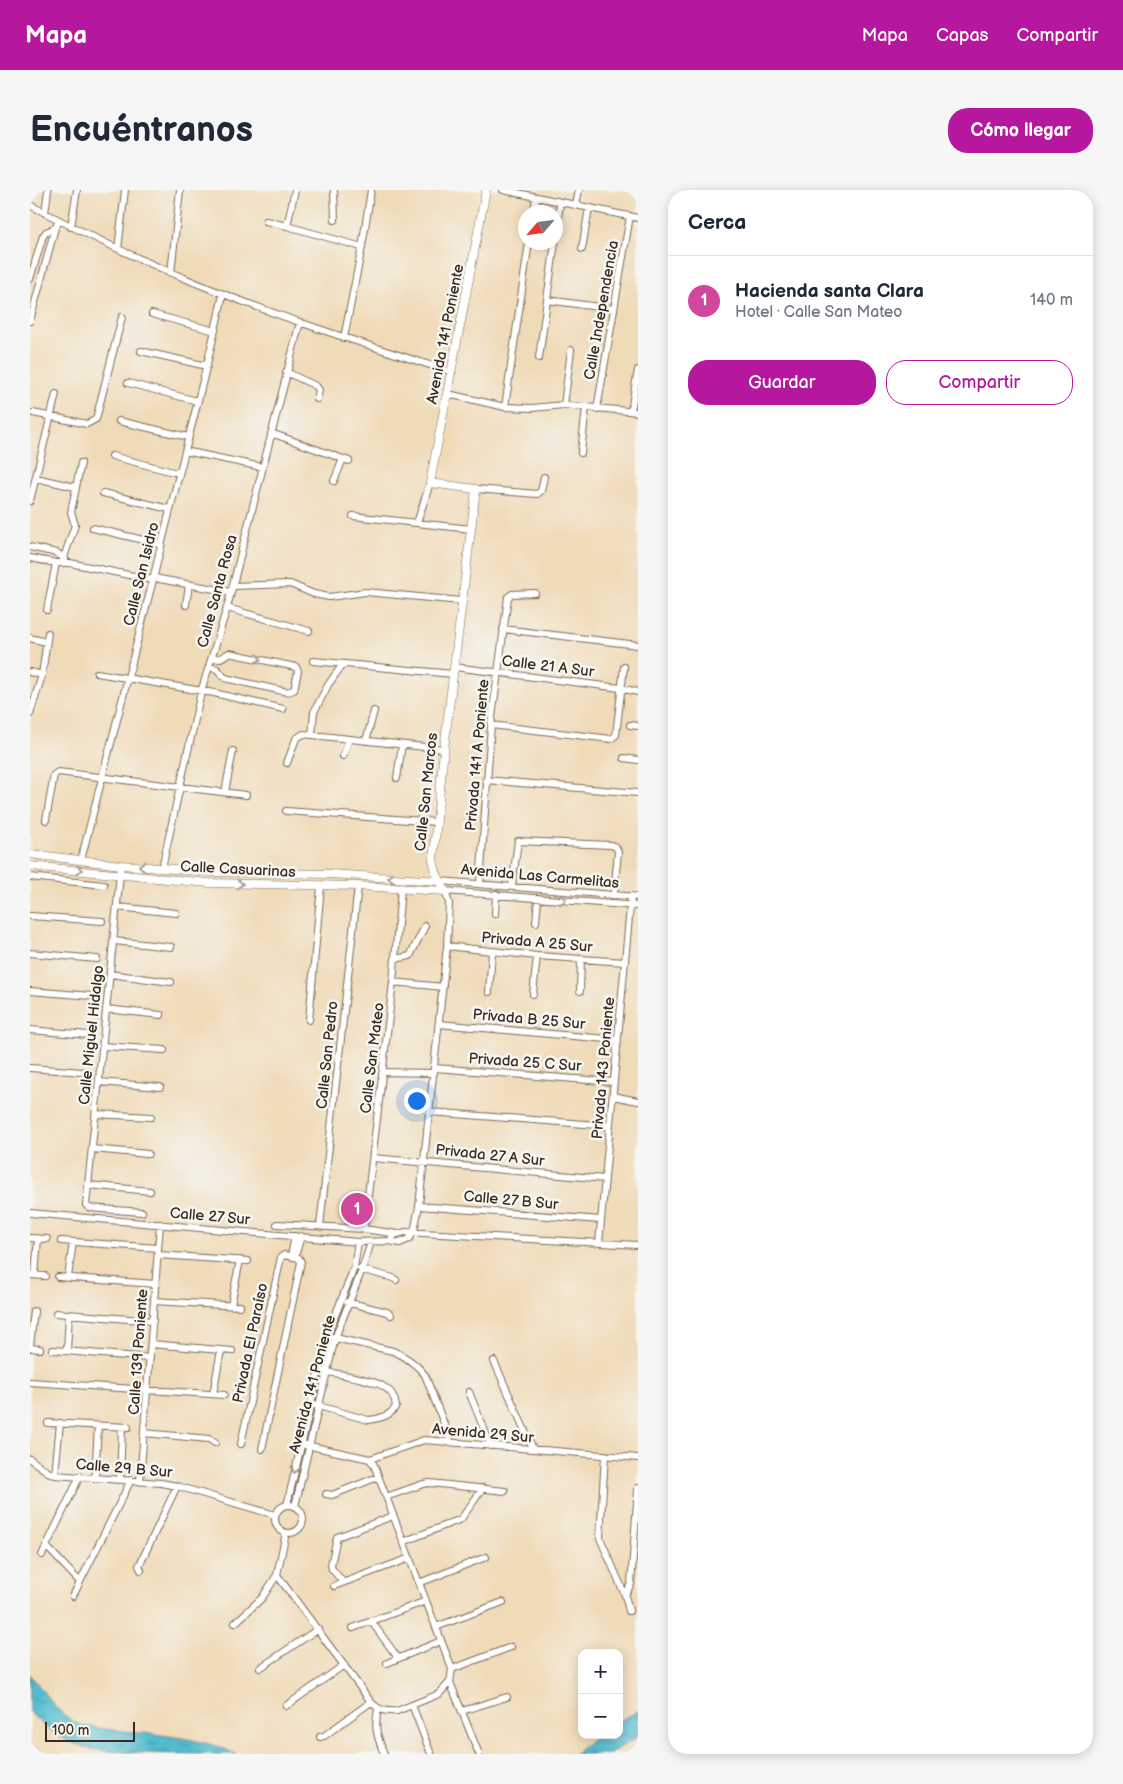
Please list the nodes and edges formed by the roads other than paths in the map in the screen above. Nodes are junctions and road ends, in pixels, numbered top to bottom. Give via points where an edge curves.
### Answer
1 (48, 190) edge
2 (77, 190) edge
3 (126, 190) edge
4 (180, 190) edge
5 (295, 190) edge
6 (334, 190) edge
7 (371, 190) edge
8 (486, 190) edge
9 (503, 190) edge
10 (579, 190) edge
11 (536, 197) junction
12 (560, 202) junction
13 (535, 205) edge
14 (560, 205) edge
15 (576, 205) junction
16 (30, 206) edge
17 (589, 208) junction
18 (45, 213) junction
19 (630, 216) junction
20 (638, 216) edge
21 (335, 220) dead end
22 (59, 221) junction
23 (266, 221) dead end
24 (287, 226) junction
25 (71, 227) junction
26 (56, 228) junction
27 (362, 247) junction
28 (118, 249) junction
29 (582, 249) dead end
30 (528, 250) edge
31 (554, 250) edge
32 (171, 272) junction
33 (30, 279) edge
34 (40, 282) junction
35 (223, 294) junction
36 (547, 300) junction
37 (614, 309) junction
38 (152, 314) dead end
39 (122, 317) dead end
40 (30, 321) edge
41 (300, 322) junction
42 (215, 331) junction
43 (344, 338) junction
44 (571, 350) dead end
45 (141, 351) dead end
46 (539, 358) dead end
47 (206, 366) junction
48 (638, 370) edge
49 (286, 372) junction
50 (452, 372) junction
51 (128, 384) dead end
52 (56, 394) dead end
53 (448, 394) junction
54 (317, 399) dead end
55 (198, 401) junction
56 (564, 405) junction
57 (586, 406) junction
58 (505, 408) junction
59 (597, 408) junction
60 (634, 411) edge
61 (33, 413) dead end
62 (51, 417) junction
63 (119, 421) dead end
64 (271, 433) junction
65 (188, 438) junction
66 (184, 451) junction
67 (581, 453) dead end
68 (112, 456) dead end
69 (81, 463) dead end
70 (262, 467) junction
71 (179, 472) junction
72 (544, 477) dead end
73 (36, 478) junction
74 (334, 481) dead end
75 (430, 483) junction
76 (75, 487) junction
77 (476, 488) junction
78 (103, 493) dead end
79 (30, 501) edge
80 (170, 509) junction
81 (353, 516) dead end
82 (417, 523) junction
83 (93, 528) dead end
84 (471, 529) junction
85 (160, 544) junction
86 (30, 547) edge
87 (30, 558) edge
88 (61, 561) junction
89 (153, 579) junction
90 (189, 585) junction
91 (232, 589) junction
92 (534, 593) dead end
93 (461, 601) junction
94 (186, 605) dead end
95 (227, 608) junction
96 (47, 610) dead end
97 (503, 629) junction
98 (308, 631) dead end
99 (48, 633) dead end
100 (30, 638) edge
101 (46, 642) junction
102 (638, 644) edge
103 (212, 657) junction
104 (313, 661) dead end
105 (343, 664) junction
106 (209, 667) junction
107 (624, 667) dead end
108 (454, 670) junction
109 (30, 672) edge
110 (497, 672) junction
111 (97, 673) dead end
112 (42, 675) junction
113 (128, 679) junction
114 (620, 688) junction
115 (201, 692) junction
116 (638, 692) edge
117 (283, 709) dead end
118 (30, 710) edge
119 (374, 711) dead end
120 (491, 725) junction
121 (630, 725) dead end
122 (638, 726) edge
123 (312, 735) junction
124 (349, 739) junction
125 (366, 741) junction
126 (402, 745) junction
127 (444, 749) junction
128 (233, 751) dead end
129 (343, 756) dead end
130 (624, 758) dead end
131 (638, 760) edge
132 (287, 763) dead end
133 (103, 777) junction
134 (396, 778) dead end
135 (486, 780) junction
136 (180, 786) junction
137 (224, 792) junction
138 (638, 793) edge
139 (246, 795) dead end
140 (286, 810) dead end
141 (46, 820) dead end
142 (436, 822) junction
143 (30, 854) edge
144 (81, 860) junction
145 (121, 865) junction
146 (30, 866) edge
147 (162, 868) junction
148 (120, 874) junction
149 (30, 877) edge
150 (440, 881) junction
151 (480, 884) junction
152 (104, 885) dead end
153 (321, 886) junction
154 (358, 886) junction
155 (512, 886) junction
156 (401, 889) junction
157 (445, 891) junction
158 (496, 894) junction
159 (614, 894) junction
160 (634, 896) edge
161 (538, 898) junction
162 (634, 905) edge
163 (117, 907) junction
164 (176, 913) dead end
165 (495, 914) dead end
166 (30, 916) edge
167 (102, 921) dead end
168 (536, 922) dead end
169 (425, 926) dead end
170 (114, 941) junction
171 (447, 946) junction
172 (171, 948) dead end
173 (492, 952) junction
174 (30, 953) edge
175 (537, 956) junction
176 (97, 958) dead end
177 (395, 959) junction
178 (582, 959) junction
179 (625, 962) junction
180 (110, 974) junction
181 (171, 982) dead end
182 (393, 982) junction
183 (443, 987) junction
184 (30, 991) edge
185 (580, 991) dead end
186 (489, 992) dead end
187 (533, 994) dead end
188 (92, 996) dead end
189 (106, 1009) junction
190 (161, 1015) dead end
191 (308, 1020) dead end
192 (439, 1024) junction
193 (30, 1030) edge
194 (88, 1035) dead end
195 (618, 1040) junction
196 (103, 1046) junction
197 (164, 1050) dead end
198 (30, 1068) edge
199 (434, 1071) junction
200 (83, 1072) dead end
201 (383, 1072) junction
202 (100, 1082) junction
203 (614, 1082) junction
204 (160, 1086) dead end
205 (613, 1096) junction
206 (638, 1100) edge
207 (430, 1112) junction
208 (96, 1114) junction
209 (151, 1117) dead end
210 (610, 1126) junction
211 (92, 1150) junction
212 (148, 1154) dead end
213 (373, 1158) junction
214 (424, 1161) junction
215 (605, 1178) junction
216 (88, 1185) junction
217 (150, 1191) dead end
218 (419, 1206) junction
219 (142, 1212) dead end
220 (30, 1213) edge
221 (601, 1220) junction
222 (160, 1224) junction
223 (277, 1224) dead end
224 (320, 1226) junction
225 (364, 1229) junction
226 (414, 1232) junction
227 (399, 1234) junction
228 (298, 1236) junction
229 (30, 1238) edge
230 (38, 1239) junction
231 (47, 1240) dead end
232 (61, 1241) dead end
233 (388, 1241) junction
234 (73, 1242) junction
235 (358, 1242) junction
236 (371, 1242) junction
237 (599, 1243) junction
238 (638, 1245) edge
239 (158, 1252) junction
240 (293, 1257) junction
241 (240, 1260) junction
242 (248, 1261) dead end
243 (354, 1268) junction
244 (362, 1270) junction
245 (33, 1275) edge
246 (45, 1276) dead end
247 (58, 1277) dead end
248 (68, 1277) junction
249 (396, 1280) dead end
250 (156, 1284) junction
251 (154, 1300) junction
252 (341, 1300) junction
253 (349, 1302) junction
254 (231, 1305) junction
255 (240, 1306) dead end
256 (32, 1311) edge
257 (42, 1313) dead end
258 (56, 1313) dead end
259 (69, 1314) junction
260 (391, 1315) dead end
261 (153, 1321) junction
262 (326, 1336) junction
263 (335, 1338) junction
264 (151, 1344) junction
265 (30, 1347) edge
266 (40, 1349) dead end
267 (53, 1350) dead end
268 (221, 1350) junction
269 (232, 1350) dead end
270 (67, 1351) junction
271 (150, 1358) junction
272 (494, 1361) dead end
273 (318, 1371) junction
274 (326, 1372) junction
275 (30, 1382) edge
276 (147, 1389) junction
277 (469, 1392) dead end
278 (213, 1394) junction
279 (224, 1395) dead end
280 (310, 1404) junction
281 (318, 1406) junction
282 (48, 1423) dead end
283 (60, 1423) junction
284 (98, 1426) junction
285 (144, 1433) junction
286 (451, 1442) junction
287 (215, 1443) dead end
288 (241, 1444) dead end
289 (301, 1444) junction
290 (309, 1446) junction
291 (490, 1446) junction
292 (262, 1449) dead end
293 (532, 1449) junction
294 (605, 1455) junction
295 (638, 1458) edge
296 (30, 1459) edge
297 (370, 1459) junction
298 (55, 1474) junction
299 (80, 1476) junction
300 (378, 1477) junction
301 (95, 1478) junction
302 (120, 1480) junction
303 (131, 1480) junction
304 (140, 1481) junction
305 (177, 1486) junction
306 (483, 1488) junction
307 (638, 1488) edge
308 (505, 1491) dead end
309 (326, 1494) dead end
310 (386, 1498) junction
311 (287, 1505) junction
312 (295, 1506) junction
313 (275, 1515) junction
314 (393, 1516) junction
315 (286, 1533) junction
316 (403, 1542) junction
317 (46, 1546) junction
318 (42, 1555) dead end
319 (410, 1558) junction
320 (486, 1558) dead end
321 (141, 1570) dead end
322 (277, 1574) junction
323 (80, 1582) junction
324 (343, 1582) junction
325 (419, 1583) junction
326 (334, 1586) dead end
327 (625, 1595) junction
328 (73, 1596) dead end
329 (426, 1600) junction
330 (502, 1602) dead end
331 (629, 1611) dead end
332 (371, 1621) junction
333 (235, 1623) dead end
334 (436, 1627) junction
335 (353, 1628) dead end
336 (318, 1629) junction
337 (441, 1641) junction
338 (511, 1647) dead end
339 (398, 1658) junction
340 (387, 1663) dead end
341 (344, 1666) junction
342 (260, 1668) dead end
343 (452, 1669) junction
344 (450, 1682) junction
345 (507, 1697) dead end
346 (371, 1702) junction
347 (412, 1705) junction
348 (286, 1706) dead end
349 (378, 1709) junction
350 (462, 1711) junction
351 (320, 1737) dead end
352 (384, 1754) edge
353 (431, 1754) edge
354 (479, 1754) edge

1 - 18 street
2 - 25 street
3 - 28 street
4 - 32 street
5 - 24 street
6 - 21 street
7 - 27 street
8 - 50 main road, Avenida 141 Poniente
9 - 11 street
10 - 15 street
11 - 12 street
11 - 13 street
12 - 14 street
12 - 15 street
15 - 17 street
16 - 18 street
17 - 19 street
17 - 29 street
18 - 22 street
19 - 20 street
19 - 37 street, Calle Independencia
22 - 25 street
22 - 26 street
23 - 24 street
24 - 27 street
25 - 28 street
26 - 33 street via 43,236
26 - 34 street
27 - 43 street
28 - 32 street
30 - 58 street
31 - 36 street
32 - 35 street
33 - 34 street
34 - 40 street
35 - 41 street
35 - 42 street, Calle San Isidro
36 - 37 street
36 - 46 street
37 - 59 street, Calle Independencia
38 - 42 street
39 - 62 street via 96,419 87,424
41 - 43 street
41 - 49 street, Calle Santa Rosa
42 - 47 street, Calle San Isidro
43 - 50 street
44 - 56 street
45 - 47 street
47 - 55 street, Calle San Isidro
48 - 60 street
49 - 54 street via 316,386 319,390
49 - 64 street, Calle Santa Rosa
50 - 53 main road, Avenida 141 Poniente
51 - 55 street
52 - 62 street
53 - 58 street
53 - 75 main road, Avenida 141 Poniente
55 - 65 street, Calle San Isidro
56 - 57 street
56 - 58 street
57 - 59 street
57 - 67 street
59 - 60 street
61 - 62 street
62 - 73 street
63 - 65 street
64 - 70 street, Calle Santa Rosa
64 - 74 street via 346,460
65 - 66 street, Calle San Isidro
66 - 70 street
66 - 71 street, Calle San Isidro
68 - 71 street
69 - 76 street
70 - 91 street, Calle Santa Rosa
71 - 80 street, Calle San Isidro
72 - 77 street via 538,494
73 - 76 street
73 - 79 street
75 - 77 main road
75 - 82 street
76 - 88 street via 71,512 75,525
77 - 84 main road, Calle San Marcos
78 - 80 street
80 - 85 street, Calle San Isidro
81 - 82 street
82 - 84 street
83 - 85 street
84 - 93 main road, Calle San Marcos
85 - 89 street, Calle San Isidro
86 - 88 street via 57,553
87 - 88 street
88 - 89 street
88 - 96 street
89 - 90 street
89 - 113 street, Calle San Isidro
90 - 91 street
90 - 94 street
91 - 93 street via 290,584 329,597 366,592
91 - 95 street, Calle Santa Rosa
92 - 97 street, Privada 141 A Poniente via 510,595
93 - 108 main road, Calle San Marcos
95 - 98 street
95 - 103 street, Calle Santa Rosa
97 - 102 street
97 - 110 street, Privada 141 A Poniente
99 - 101 street
100 - 101 street
101 - 112 street
103 - 106 street, Calle Santa Rosa
103 -> 106 street via 219,659 229,653 296,666 294,690 287,692 225,678 217,669
104 - 105 street, Calle 21 A Sur
105 - 108 street, Calle 21 A Sur
105 - 123 street via 314,712
106 - 115 street, Calle Santa Rosa
107 - 114 street
108 - 110 street, Calle 21 A Sur
108 - 127 main road, Calle San Marcos
109 - 112 street
110 - 114 street, Calle 21 A Sur
110 - 120 street, Privada 141 A Poniente
111 - 113 street
112 - 118 street
113 - 115 street
113 - 133 street, Calle San Isidro
114 - 116 street, Calle 21 A Sur
114 - 120 street via 616,735 611,739
115 - 117 street
115 - 136 street, Calle Santa Rosa
119 - 125 street
120 - 135 street, Privada 141 A Poniente
121 - 122 street
123 - 124 street
123 - 132 street via 298,736
124 - 125 street
124 - 129 street
125 - 126 street
126 - 127 street
126 - 134 street
127 - 142 main road, Calle San Marcos
128 - 137 street
130 - 131 street
133 - 136 street
133 - 141 street via 56,773
133 - 144 street, Calle San Isidro
135 - 138 street
135 - 151 street, Privada 141 A Poniente
136 - 137 street
136 - 147 street, Calle Santa Rosa
137 - 139 street
140 - 142 street
142 - 150 main road, Calle San Marcos via 433,860
143 - 144 main road, Calle Casuarinas
144 - 145 main road, Calle Casuarinas
147 -> 145 main road, Calle Casuarinas
145 - 148 street, Calle Miguel Hidalgo
146 -> 148 main road, Calle Casuarinas
150 -> 147 main road, Calle Casuarinas
148 -> 153 main road, Calle Casuarinas via 209,883
148 - 163 street, Calle Miguel Hidalgo
149 - 152 street
150 - 151 street, Avenida Las Carmelitas
150 - 157 main road, Calle San Marcos
151 - 155 street, Avenida Las Carmelitas
153 - 154 main road, Calle Casuarinas
153 - 191 street
154 - 156 main road, Calle Casuarinas
154 - 224 street, Calle San Pedro
155 - 159 street, Avenida Las Carmelitas
155 - 159 street via 518,841 611,845 618,852
156 - 157 main road, Calle Casuarinas
156 - 177 street, Calle San Mateo
157 - 158 street, Avenida Las Carmelitas
157 - 171 street, Calle San Marcos via 449,903
158 - 161 street, Avenida Las Carmelitas
158 - 165 street
159 - 160 street, Avenida Las Carmelitas
160 - 162 street, Privada 143 Poniente
161 -> 162 street, Avenida Las Carmelitas
161 - 168 street
162 - 179 street, Privada 143 Poniente
163 - 164 street
163 - 170 street, Calle Miguel Hidalgo
166 - 167 street
169 - 177 street via 410,956
170 - 172 street
170 - 180 street, Calle Miguel Hidalgo
171 - 173 street, Privada A 25 Sur
171 - 183 street, Calle San Marcos
173 - 175 street, Privada A 25 Sur
173 - 186 street
174 - 176 street
175 - 178 street, Privada A 25 Sur
175 - 187 street
177 - 182 street, Calle San Mateo
178 - 179 street, Privada A 25 Sur
178 - 185 street
179 - 195 street, Privada 143 Poniente
180 - 181 street
180 - 189 street, Calle Miguel Hidalgo
182 - 183 street
182 - 201 street, Calle San Mateo
183 - 192 street, Calle San Marcos
184 - 188 street
189 - 190 street
189 - 196 street, Calle Miguel Hidalgo
192 - 195 street, Privada B 25 Sur
192 - 199 street, Calle San Marcos
193 - 194 street
195 - 203 street, Privada 143 Poniente
196 - 197 street
196 - 202 street, Calle Miguel Hidalgo
198 - 200 street
199 - 201 street, Privada 25 C Sur
199 - 203 street, Privada 25 C Sur
199 - 207 street, Calle San Marcos
201 - 213 street, Calle San Mateo
202 - 204 street
202 - 208 street, Calle Miguel Hidalgo
203 - 205 street, Privada 143 Poniente
205 - 206 street
205 - 210 street, Privada 143 Poniente
207 - 210 street
207 - 214 street, Calle San Marcos
208 - 209 street
208 - 211 street, Calle Miguel Hidalgo
210 - 215 street, Privada 143 Poniente
211 - 212 street
211 - 216 street, Calle Miguel Hidalgo
213 - 214 street, Privada 27 A Sur
213 - 225 street, Calle San Mateo
214 - 215 street, Privada 27 A Sur
214 - 218 street, Calle San Marcos
215 - 221 street, Privada 143 Poniente
216 - 217 street
216 - 219 street, Calle Miguel Hidalgo via 86,1207
218 - 221 street, Calle 27 B Sur
218 - 226 street, Calle San Marcos
220 - 222 street, Calle 27 Sur
221 - 237 street, Privada 143 Poniente
222 - 228 street, Calle 27 Sur
222 - 239 street, Calle 139 Poniente
223 - 224 street
224 - 225 street
225 - 227 street
226 - 227 street, Calle 27 Sur
226 - 233 street, Calle 27 Sur via 404,1242
226 - 237 street, Calle 27 Sur
227 - 233 street, Calle 27 Sur
228 - 235 street, Calle 27 Sur
228 - 240 street, Privada El Paraíso
229 - 230 street
230 - 231 street
230 - 245 street
232 - 234 street
233 - 236 street, Calle 27 Sur
234 - 239 street
234 - 248 street
235 - 236 street, Calle 27 Sur
235 - 243 street, Avenida 141 Poniente
236 - 244 street, Avenida 141 Poniente
237 - 238 street, Calle 27 Sur
239 - 241 street
239 - 250 street, Calle 139 Poniente
240 - 288 street, Privada El Paraíso via 281,1257
240 - 292 street, Privada El Paraíso via 301,1262
241 - 242 street
241 - 254 street
243 - 244 street
243 - 252 street, Avenida 141 Poniente
244 - 249 street
244 - 253 street, Avenida 141 Poniente
245 - 246 street
247 - 248 street
248 - 250 street
250 - 251 street, Calle 139 Poniente
251 - 254 street
251 - 261 street, Calle 139 Poniente
252 - 253 street
252 - 262 street, Avenida 141 Poniente
253 - 260 street
253 - 263 street, Avenida 141 Poniente
254 - 255 street
256 - 257 street
256 - 265 street
258 - 259 street
259 - 261 street
259 - 270 street
261 - 264 street, Calle 139 Poniente
262 - 263 street
262 - 273 street, Avenida 141 Poniente
263 - 274 street, Avenida 141 Poniente
263 - 286 street via 393,1351 420,1369
264 - 268 street
264 - 271 street, Calle 139 Poniente
265 - 266 street
267 - 270 street
268 - 269 street
268 - 278 street
270 - 271 street
271 - 276 street, Calle 139 Poniente
272 - 293 street
273 - 274 street
273 - 280 street, Avenida 141 Poniente
274 - 281 street, Avenida 141 Poniente
274 - 281 street via 378,1383 391,1392 396,1406 391,1413 374,1420
275 - 276 street
276 - 278 street
276 - 285 street, Calle 139 Poniente
277 - 291 street
278 - 279 street
280 - 281 street
280 - 289 street, Avenida 141 Poniente
281 - 290 street, Avenida 141 Poniente
282 - 283 street
283 - 284 street
283 - 298 street
284 - 301 street
284 - 302 street via 125,1427
285 - 287 street via 209,1439
285 - 304 street, Calle 139 Poniente
286 - 291 street, Avenida 29 Sur
286 - 297 street, Avenida 29 Sur via 418,1441
289 - 290 street
289 -> 311 street, Avenida 141 Poniente
290 - 297 street
290 - 312 street, Avenida 141 Poniente
291 - 293 street, Avenida 29 Sur
293 - 294 street, Avenida 29 Sur
294 - 295 street, Avenida 29 Sur
294 - 327 street via 600,1538
296 - 298 street, Calle 29 B Sur
297 - 300 street
298 - 299 street, Calle 29 B Sur
299 - 301 street, Calle 29 B Sur
299 - 317 street
300 - 309 street via 332,1495
300 - 310 street
301 - 302 street, Calle 29 B Sur
302 - 303 street, Calle 29 B Sur
303 - 304 street, Calle 29 B Sur
303 - 323 street
304 - 305 street, Calle 29 B Sur
305 - 313 street, Calle 29 B Sur
305 - 321 street
306 - 308 street
306 - 310 street via 430,1483
306 - 316 street via 461,1519
307 - 327 street via 631,1584
310 - 314 street
311 - 312 street
311 - 313 street
312 - 315 street via 303,1515 302,1524 298,1530
313 - 315 street via 278,1528
314 - 316 street
314 - 324 street via 337,1537 331,1565
315 - 322 street
316 - 319 street
317 - 318 street
317 - 323 street
319 - 324 street
319 - 325 street
320 - 325 street
322 - 333 street via 262,1598
322 - 336 street
323 - 328 street
324 - 326 street
325 - 329 street
327 - 331 street
329 - 332 street
329 - 334 street
330 - 334 street
332 - 335 street
332 - 339 street
334 - 337 street
336 - 341 street
336 - 342 street
337 - 339 street
337 - 343 street
338 - 343 street
339 - 340 street
341 - 346 street
341 - 348 street
343 - 344 street
344 - 347 street via 440,1694
344 - 350 street
345 - 350 street
346 - 349 street
346 - 351 street
347 - 349 street via 397,1712
347 - 353 street
349 - 352 street via 375,1725
350 - 354 street

